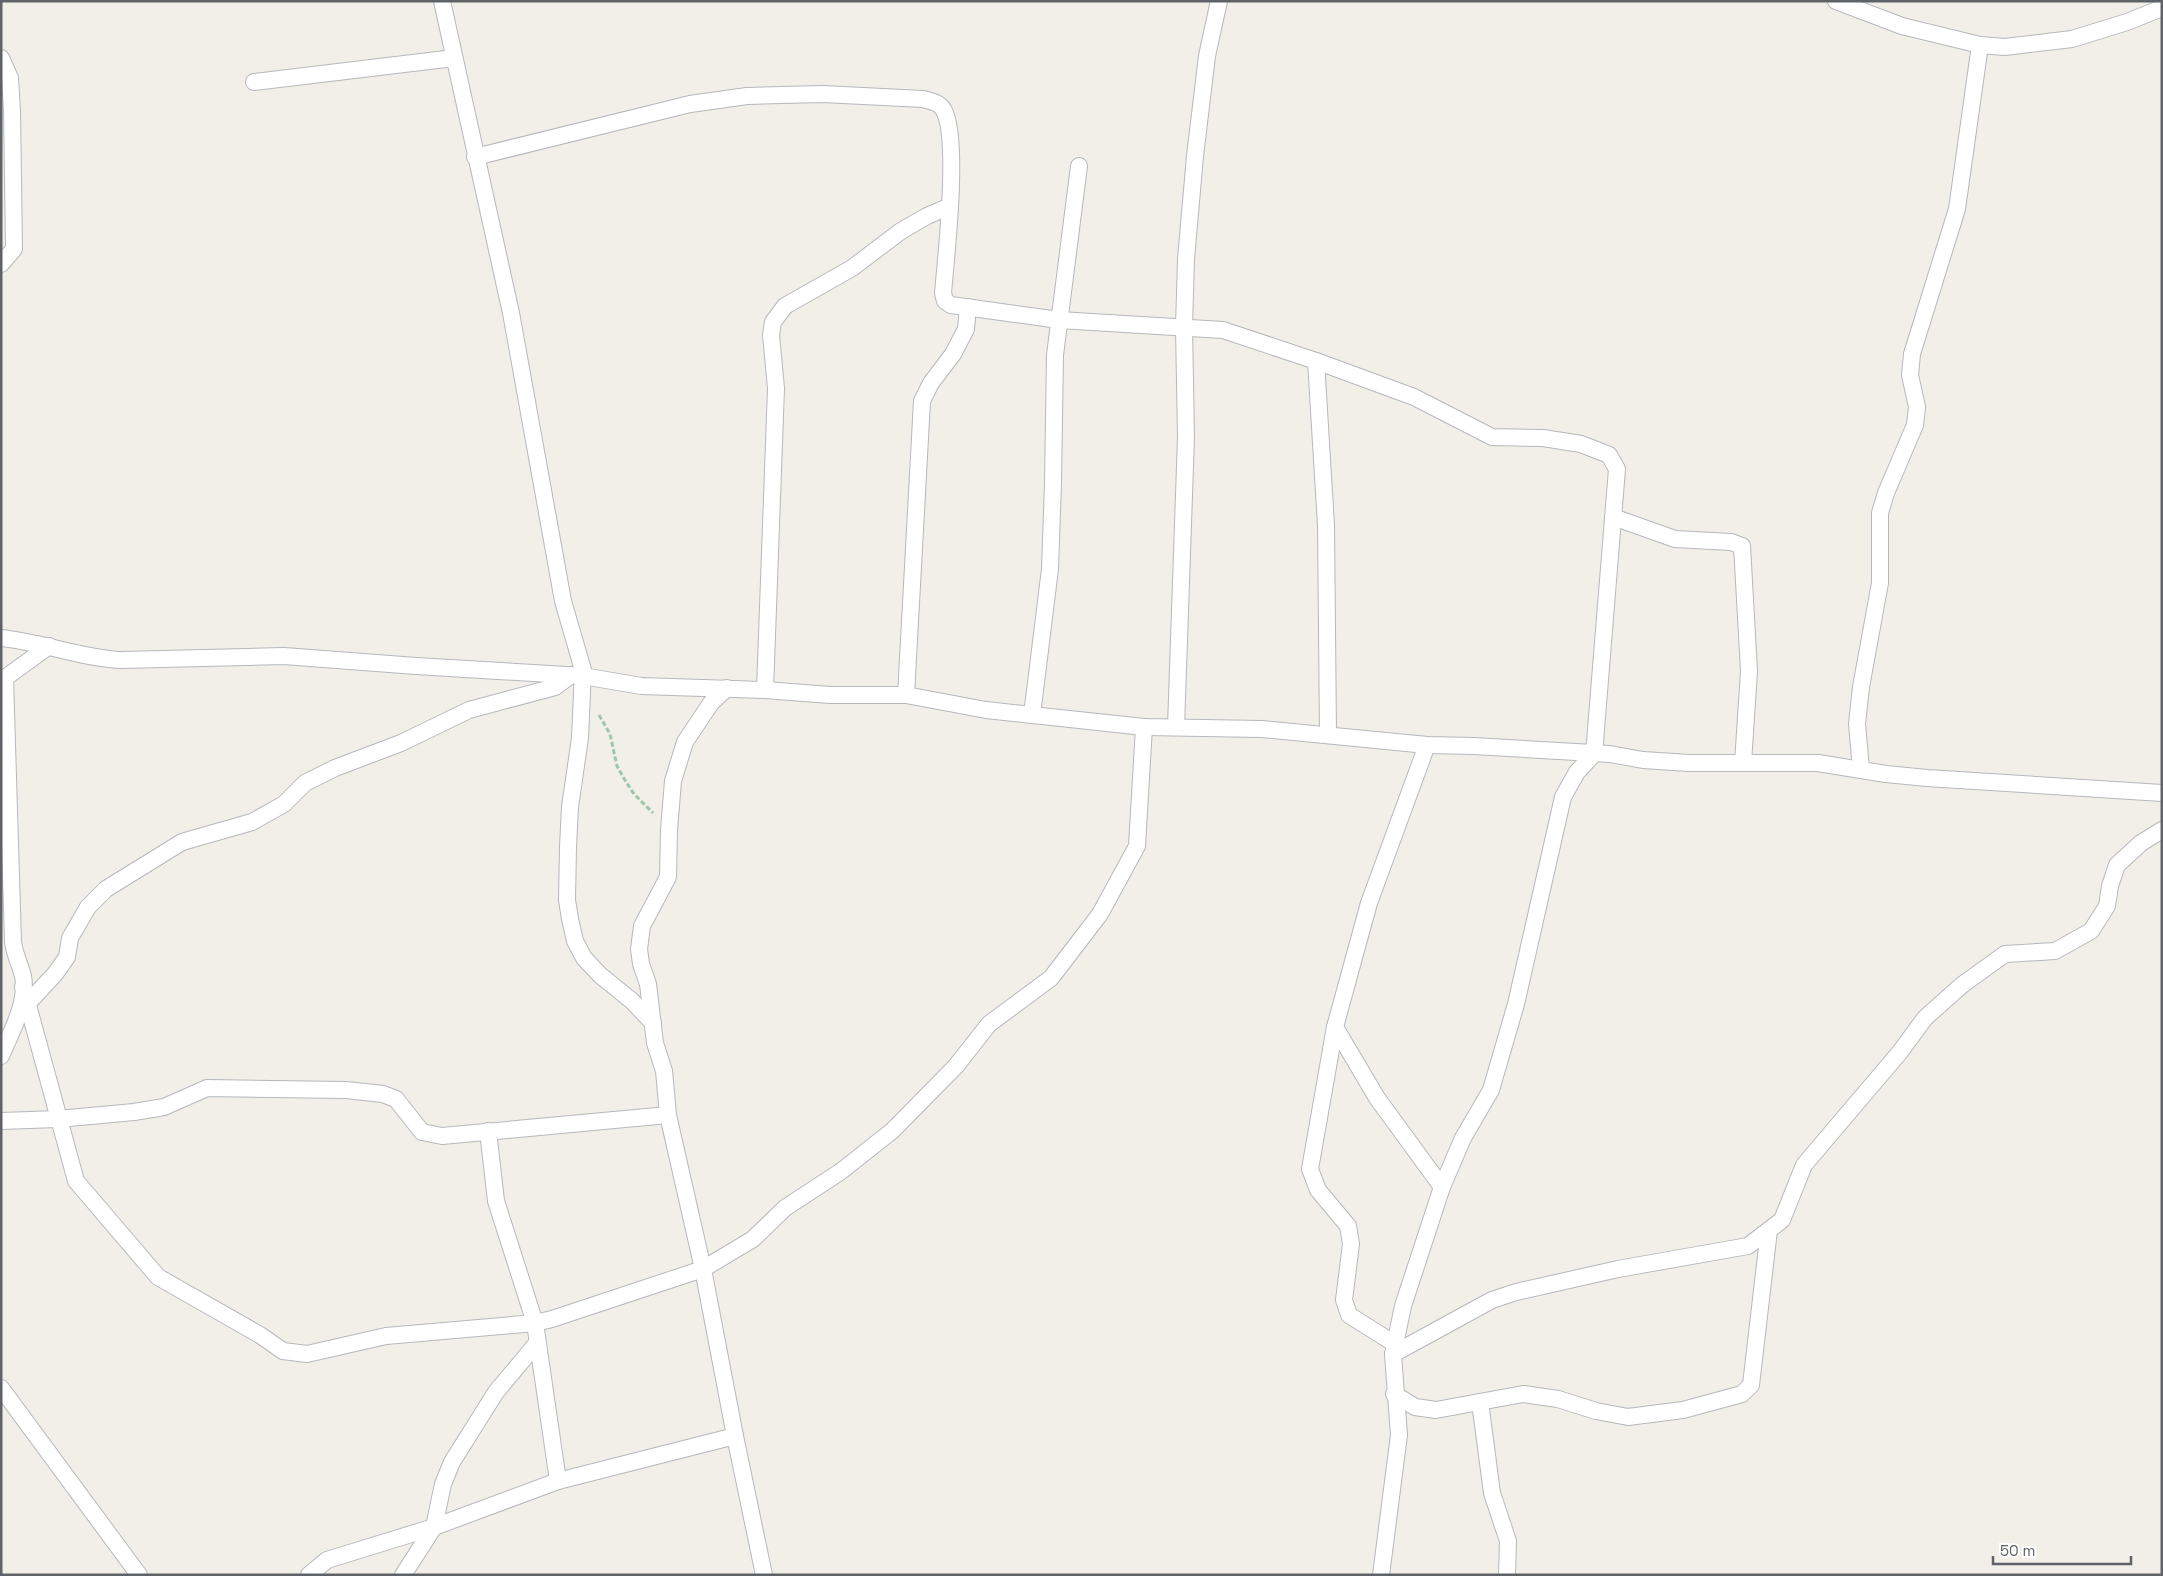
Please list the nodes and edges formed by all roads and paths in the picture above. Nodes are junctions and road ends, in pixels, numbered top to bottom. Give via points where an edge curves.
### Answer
1 (442, 1) edge
2 (1219, 1) edge
3 (1836, 1) edge
4 (2162, 8) edge
5 (1980, 45) junction
6 (1, 58) edge
7 (454, 58) junction
8 (254, 82) dead end
9 (475, 157) junction
10 (1079, 166) dead end
11 (950, 206) junction
12 (1, 264) edge
13 (968, 307) junction
14 (1059, 320) junction
15 (1184, 327) junction
16 (1316, 361) junction
17 (1613, 517) junction
18 (1, 638) edge
19 (49, 646) junction
20 (3, 679) edge
21 (579, 680) junction
22 (727, 688) junction
23 (765, 690) junction
24 (906, 695) junction
25 (1032, 715) junction
26 (1144, 727) junction
27 (1176, 727) junction
28 (1328, 735) junction
29 (1427, 746) junction
30 (1594, 754) junction
31 (1743, 763) junction
32 (1861, 769) junction
33 (2162, 793) edge
34 (669, 830) junction
35 (2162, 830) edge
36 (23, 987) junction
37 (28, 1004) junction
38 (653, 1023) junction
39 (1335, 1027) junction
40 (1, 1056) edge
41 (668, 1115) junction
42 (58, 1119) junction
43 (1, 1121) edge
44 (488, 1131) junction
45 (1442, 1186) junction
46 (1769, 1230) junction
47 (703, 1269) junction
48 (535, 1323) junction
49 (536, 1343) junction
50 (1394, 1349) junction
51 (1, 1388) edge
52 (1394, 1394) junction
53 (1480, 1402) junction
54 (734, 1436) junction
55 (558, 1482) junction
56 (434, 1527) junction
57 (139, 1575) edge
58 (309, 1575) edge
59 (404, 1575) edge
60 (764, 1575) edge
61 (1381, 1575) edge
62 (1507, 1575) edge

1 - 7 street
2 - 15 street via 1207,56 1195,156
3 - 5 street via 1902,26
4 - 5 street via 2072,39 2005,47
5 - 32 street via 1957,209 1912,354 1910,375 1917,407 1915,425 1880,513 1880,583 1857,724
6 - 12 street via 10,78 14,249
7 - 8 street
7 - 9 street
9 - 11 street via 690,104 747,96 823,94 923,99 942,107 949,125
9 - 21 street via 511,313 563,601 583,670
10 - 14 street
11 - 13 street via 943,293 945,301 951,305
11 - 23 street via 901,231 852,268 785,306 773,322 771,335 776,388
13 - 14 street
13 - 24 street via 966,328 922,400
14 - 15 street
14 - 25 street via 1055,355 1050,569
15 - 16 street via 1223,330
15 - 27 street via 1186,437
16 - 17 street via 1414,397 1492,437 1542,438 1581,444 1609,455 1617,469
16 - 28 street via 1326,525
17 - 30 street
17 - 31 street via 1675,539 1731,542 1742,546 1749,671
18 - 19 street
19 - 20 street
19 - 21 street via 97,659 284,656
20 - 36 street via 13,942
21 - 22 street via 641,686
21 - 34 path via 610,734 618,766 634,794
21 - 37 street via 469,710 401,743 335,768 306,783 284,804 252,822 182,842 106,889 88,907 70,938 66,958
21 - 38 street via 580,738 568,847 570,919 575,941 584,958
22 - 23 street
22 - 34 street via 711,703 685,742 673,781
23 - 24 street via 830,696
24 - 25 street
25 - 26 street
26 - 27 street
26 - 47 street via 1137,846 1100,914 1051,978 990,1024 956,1066 892,1131 840,1172 784,1208 753,1239
27 - 28 street via 1262,729
28 - 29 street
29 - 30 street
29 - 39 street via 1368,903
30 - 31 street via 1671,762
30 - 45 street via 1577,772 1562,797 1518,994 1491,1090 1463,1138
31 - 32 street via 1818,763
32 - 33 street via 1927,778
34 - 38 street via 668,877 639,938
35 - 46 street via 2141,843 2117,865 2107,906 2091,931 2055,951 2005,954 1962,985 1926,1018 1804,1165 1782,1220
36 - 37 street
36 - 40 street via 20,1010
37 - 42 street
38 - 41 street via 655,1043 664,1071
39 - 45 street via 1377,1098
39 - 50 street via 1310,1168 1318,1190 1348,1226 1351,1244 1344,1300 1349,1315
41 - 44 street
41 - 47 street
42 - 43 street
42 - 44 street via 164,1107 207,1088 346,1090 383,1094 396,1099 422,1132 442,1136
42 - 48 street via 76,1181 158,1277 283,1351 307,1354 386,1336
44 - 48 street via 496,1201
45 - 50 street via 1403,1306
46 - 50 street via 1748,1246 1618,1269 1516,1292 1492,1300
46 - 53 street via 1751,1385 1742,1394 1683,1410 1628,1417 1596,1411 1558,1398 1523,1394
47 - 48 street
47 - 54 street
48 - 49 street
49 - 55 street
49 - 56 street via 496,1392 452,1462 443,1484
50 - 52 street
51 - 57 street
52 - 53 street via 1415,1407 1436,1410
52 - 61 street via 1398,1434
53 - 62 street via 1492,1493 1508,1541
54 - 55 street
54 - 60 street
55 - 56 street
56 - 58 street via 327,1560
56 - 59 street

